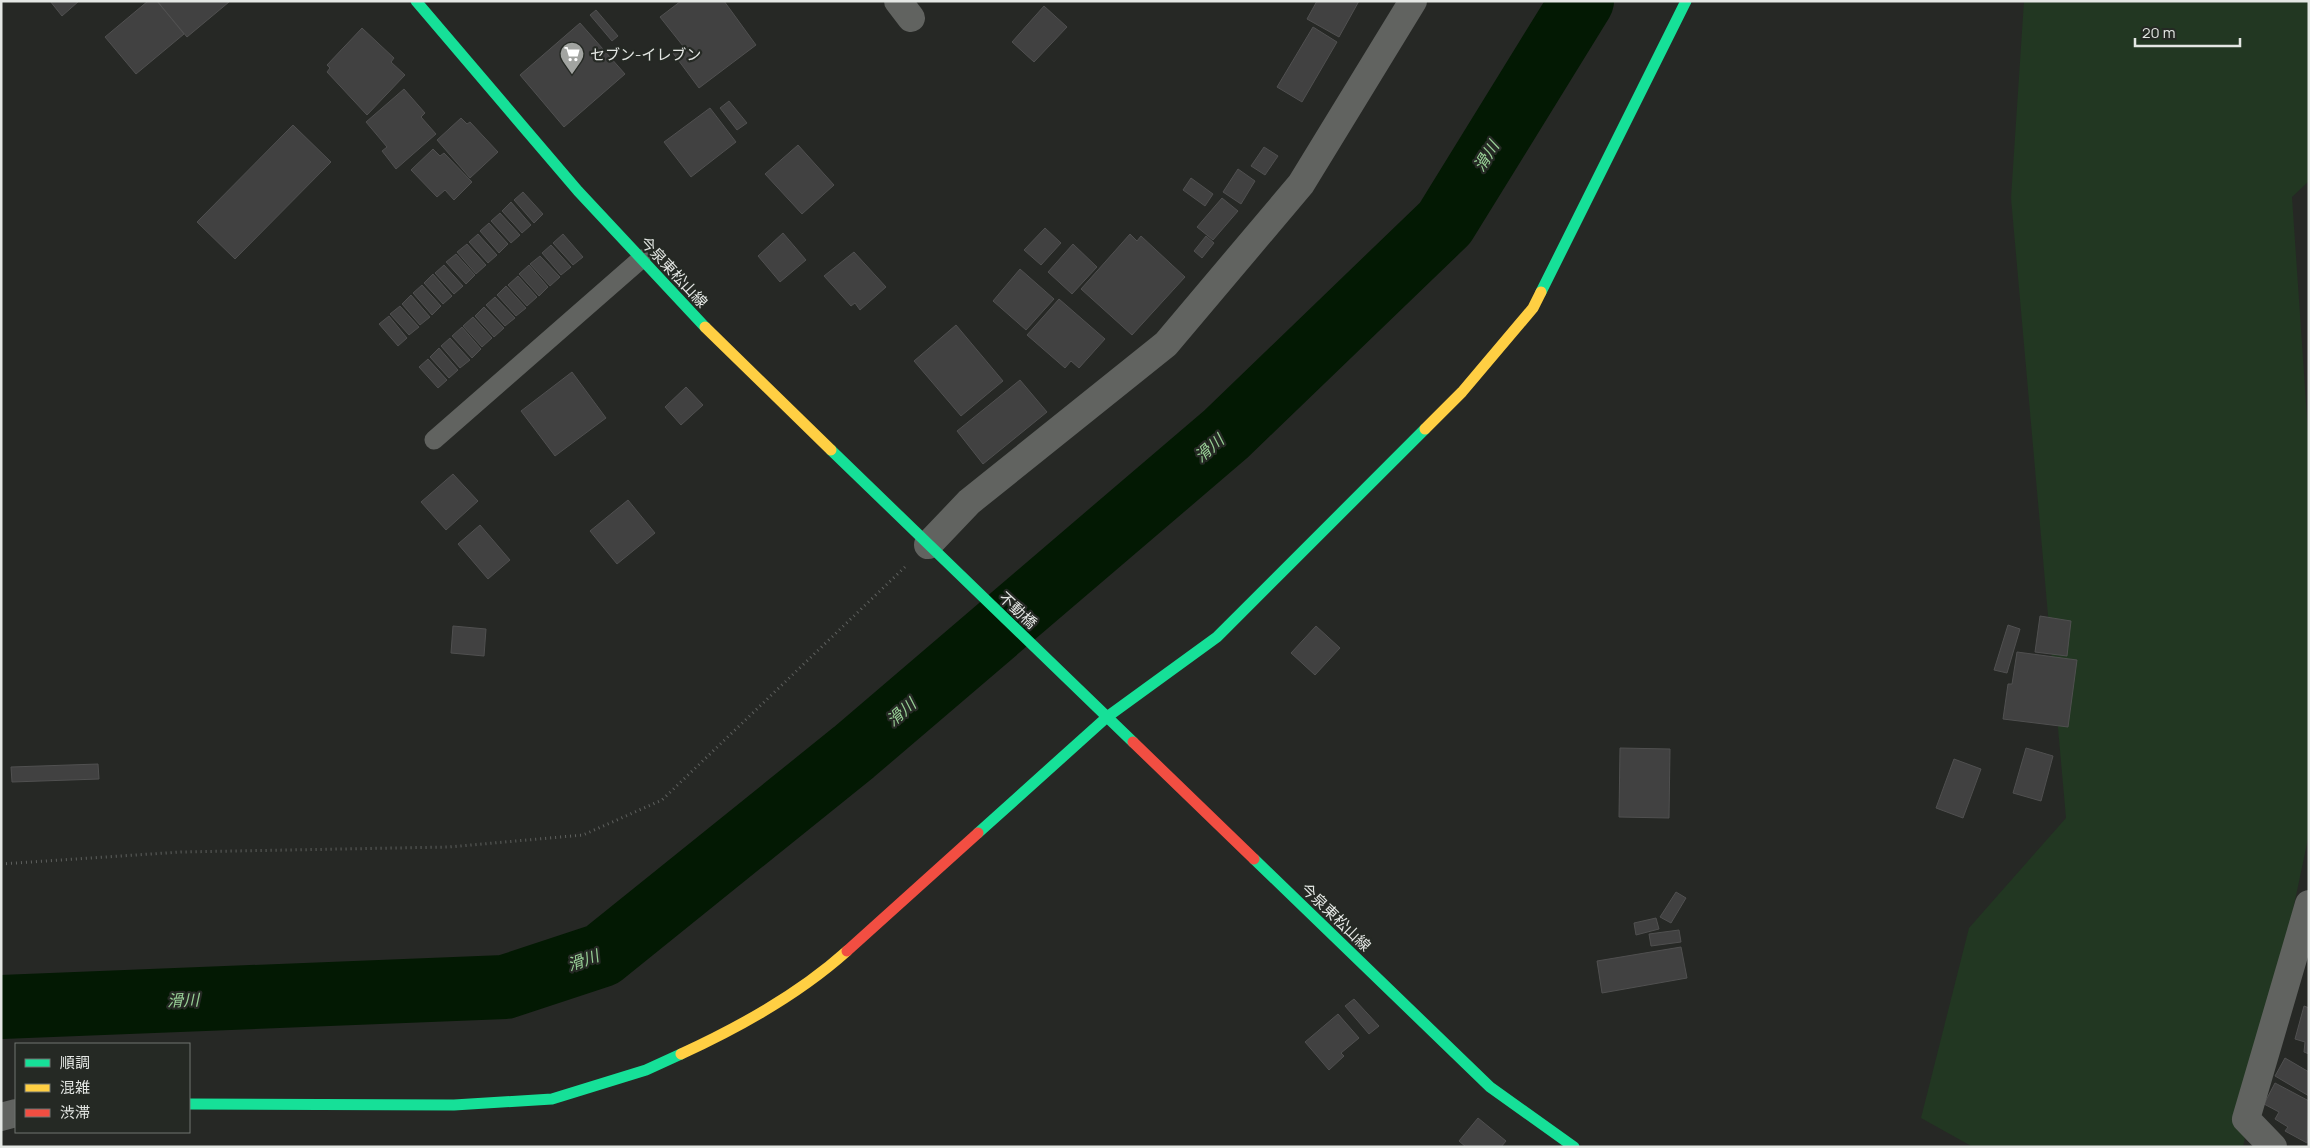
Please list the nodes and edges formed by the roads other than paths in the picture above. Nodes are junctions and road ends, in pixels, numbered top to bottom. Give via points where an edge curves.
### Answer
1 (416, 1) edge
2 (1413, 1) edge
3 (1686, 1) edge
4 (641, 259) junction
5 (434, 440) dead end
6 (928, 545) junction
7 (1088, 697) joint
8 (1107, 717) junction
9 (2309, 904) edge
10 (190, 1104) edge
11 (15, 1113) edge
12 (1, 1117) edge
13 (1574, 1147) edge
14 (2274, 1147) edge

1 - 4 street, 今泉東松山線 via 578,191
2 - 6 street via 1301,184 1166,344 969,502
3 - 8 street via 1533,308 1462,392 1217,637
4 - 5 lane
4 - 6 street, 今泉東松山線 via 721,344
6 - 7 street, 不動橋
7 - 8 street, 今泉東松山線
8 - 10 street via 826,970 739,1027 646,1070 552,1099 454,1105
8 - 13 street, 今泉東松山線 via 1490,1087
9 - 14 street via 2246,1120
11 - 12 street

